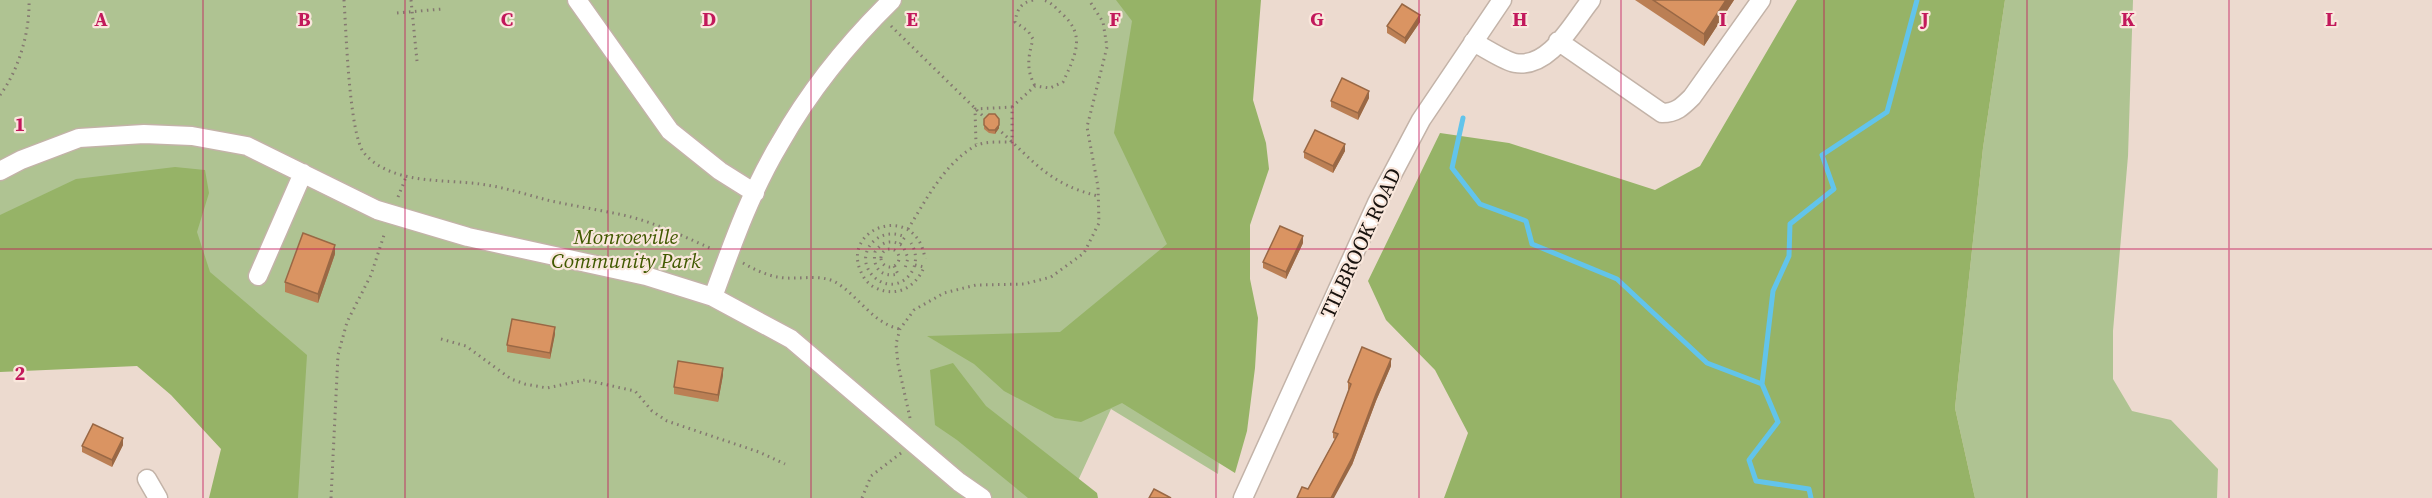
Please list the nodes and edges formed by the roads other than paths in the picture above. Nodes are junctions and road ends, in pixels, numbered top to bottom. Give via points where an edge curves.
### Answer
1 (577, 0) edge
2 (892, 0) edge
3 (1502, 0) edge
4 (1591, 0) edge
5 (1761, 0) edge
6 (1558, 41) junction
7 (1473, 42) junction
8 (0, 171) edge
9 (303, 173) junction
10 (754, 193) junction
11 (258, 276) dead end
12 (712, 297) junction
13 (147, 479) dead end
14 (158, 498) edge
15 (982, 498) edge
16 (1243, 498) edge

1 - 10 street via 670,130
2 - 10 street via 827,72 779,143
3 - 7 street, TILBROOK ROAD
4 - 6 street
5 - 6 street via 1681,108 1671,113 1662,113
6 - 7 street via 1535,61 1515,63
7 - 16 street, TILBROOK ROAD via 1421,120 1377,203
8 - 9 street via 79,138 144,134 192,136 247,146
9 - 11 street
9 - 12 street via 377,210 468,237 646,276
10 - 12 street
12 - 15 street via 791,339
13 - 14 street

